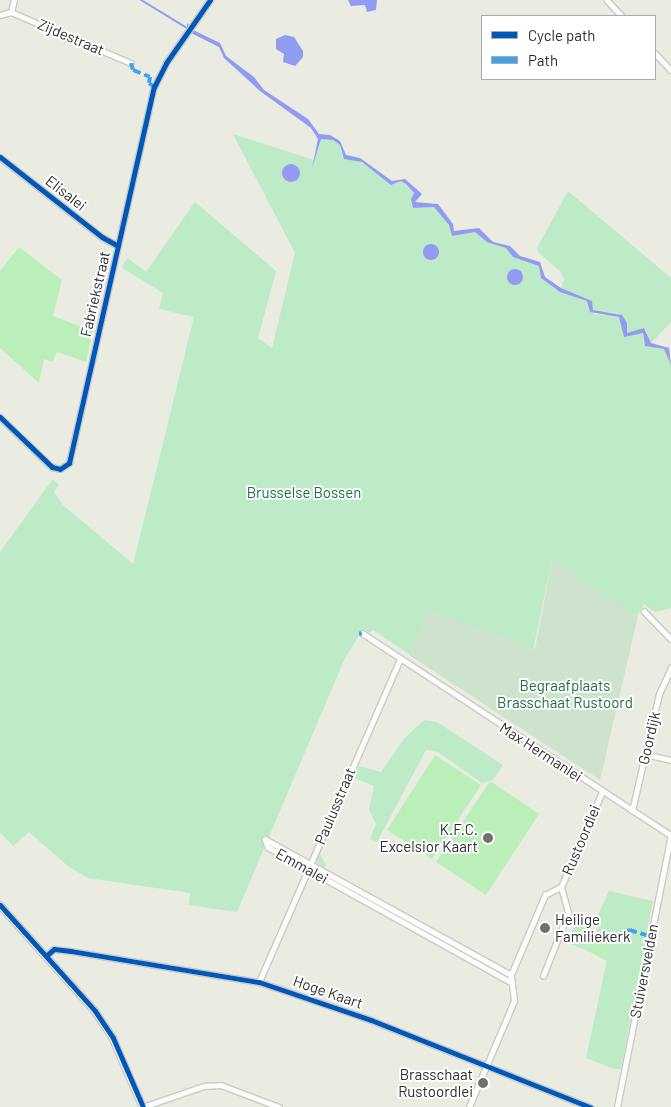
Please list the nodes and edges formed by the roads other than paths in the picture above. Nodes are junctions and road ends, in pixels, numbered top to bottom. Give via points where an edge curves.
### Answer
1 (14, 0) edge
2 (210, 0) edge
3 (607, 0) edge
4 (12, 12) junction
5 (0, 15) edge
6 (621, 15) edge
7 (656, 54) edge
8 (131, 63) dead end
9 (671, 70) edge
10 (1, 160) edge
11 (118, 246) junction
12 (0, 417) edge
13 (644, 611) dead end
14 (362, 633) dead end
15 (671, 639) edge
16 (400, 659) junction
17 (671, 668) edge
18 (645, 754) junction
19 (671, 760) edge
20 (602, 792) junction
21 (632, 811) junction
22 (671, 834) edge
23 (309, 867) junction
24 (561, 887) junction
25 (0, 905) edge
26 (47, 955) junction
27 (511, 975) junction
28 (543, 976) dead end
29 (259, 982) junction
30 (512, 983) junction
31 (487, 1064) junction
32 (143, 1107) edge
33 (279, 1107) edge
34 (468, 1107) edge
35 (590, 1107) edge
36 (617, 1107) edge

1 - 4 street
2 - 11 street, Fabriekstraat via 166,63 154,87
3 - 6 street
4 - 5 street
4 - 8 street, Zijdestraat
7 - 9 street
10 - 11 street, Elisalei
11 - 12 street, Fabriekstraat via 66,467 56,468
13 - 15 street
14 - 16 street, Max Hermanlei
16 - 20 street, Max Hermanlei
16 - 23 street, Paulusstraat
17 - 18 street, Goordijk via 659,694
18 - 19 street
18 - 21 street, Goordijk
20 - 21 street, Max Hermanlei
20 - 24 street, Rustoordlei
21 - 22 street, Max Hermanlei
22 - 36 street, Stuiversvelden
23 - 23 street, Emmalei via 265,839 268,847
23 - 27 street, Emmalei
23 - 29 street, Paulusstraat
23 - 30 street, Emmalei
24 - 27 street, Rustoordlei via 545,894
24 - 28 street, Rustoordlei via 568,913
25 - 26 street
26 - 29 street, Hoge Kaart via 54,949 71,951
26 - 32 street via 81,993 113,1038
27 - 30 street, Rustoordlei
29 - 31 street, Hoge Kaart
30 - 31 street, Rustoordlei via 514,1000
31 - 34 street, Rustoordlei
31 - 35 street, Hoge Kaart
32 - 33 street via 204,1086 221,1085

